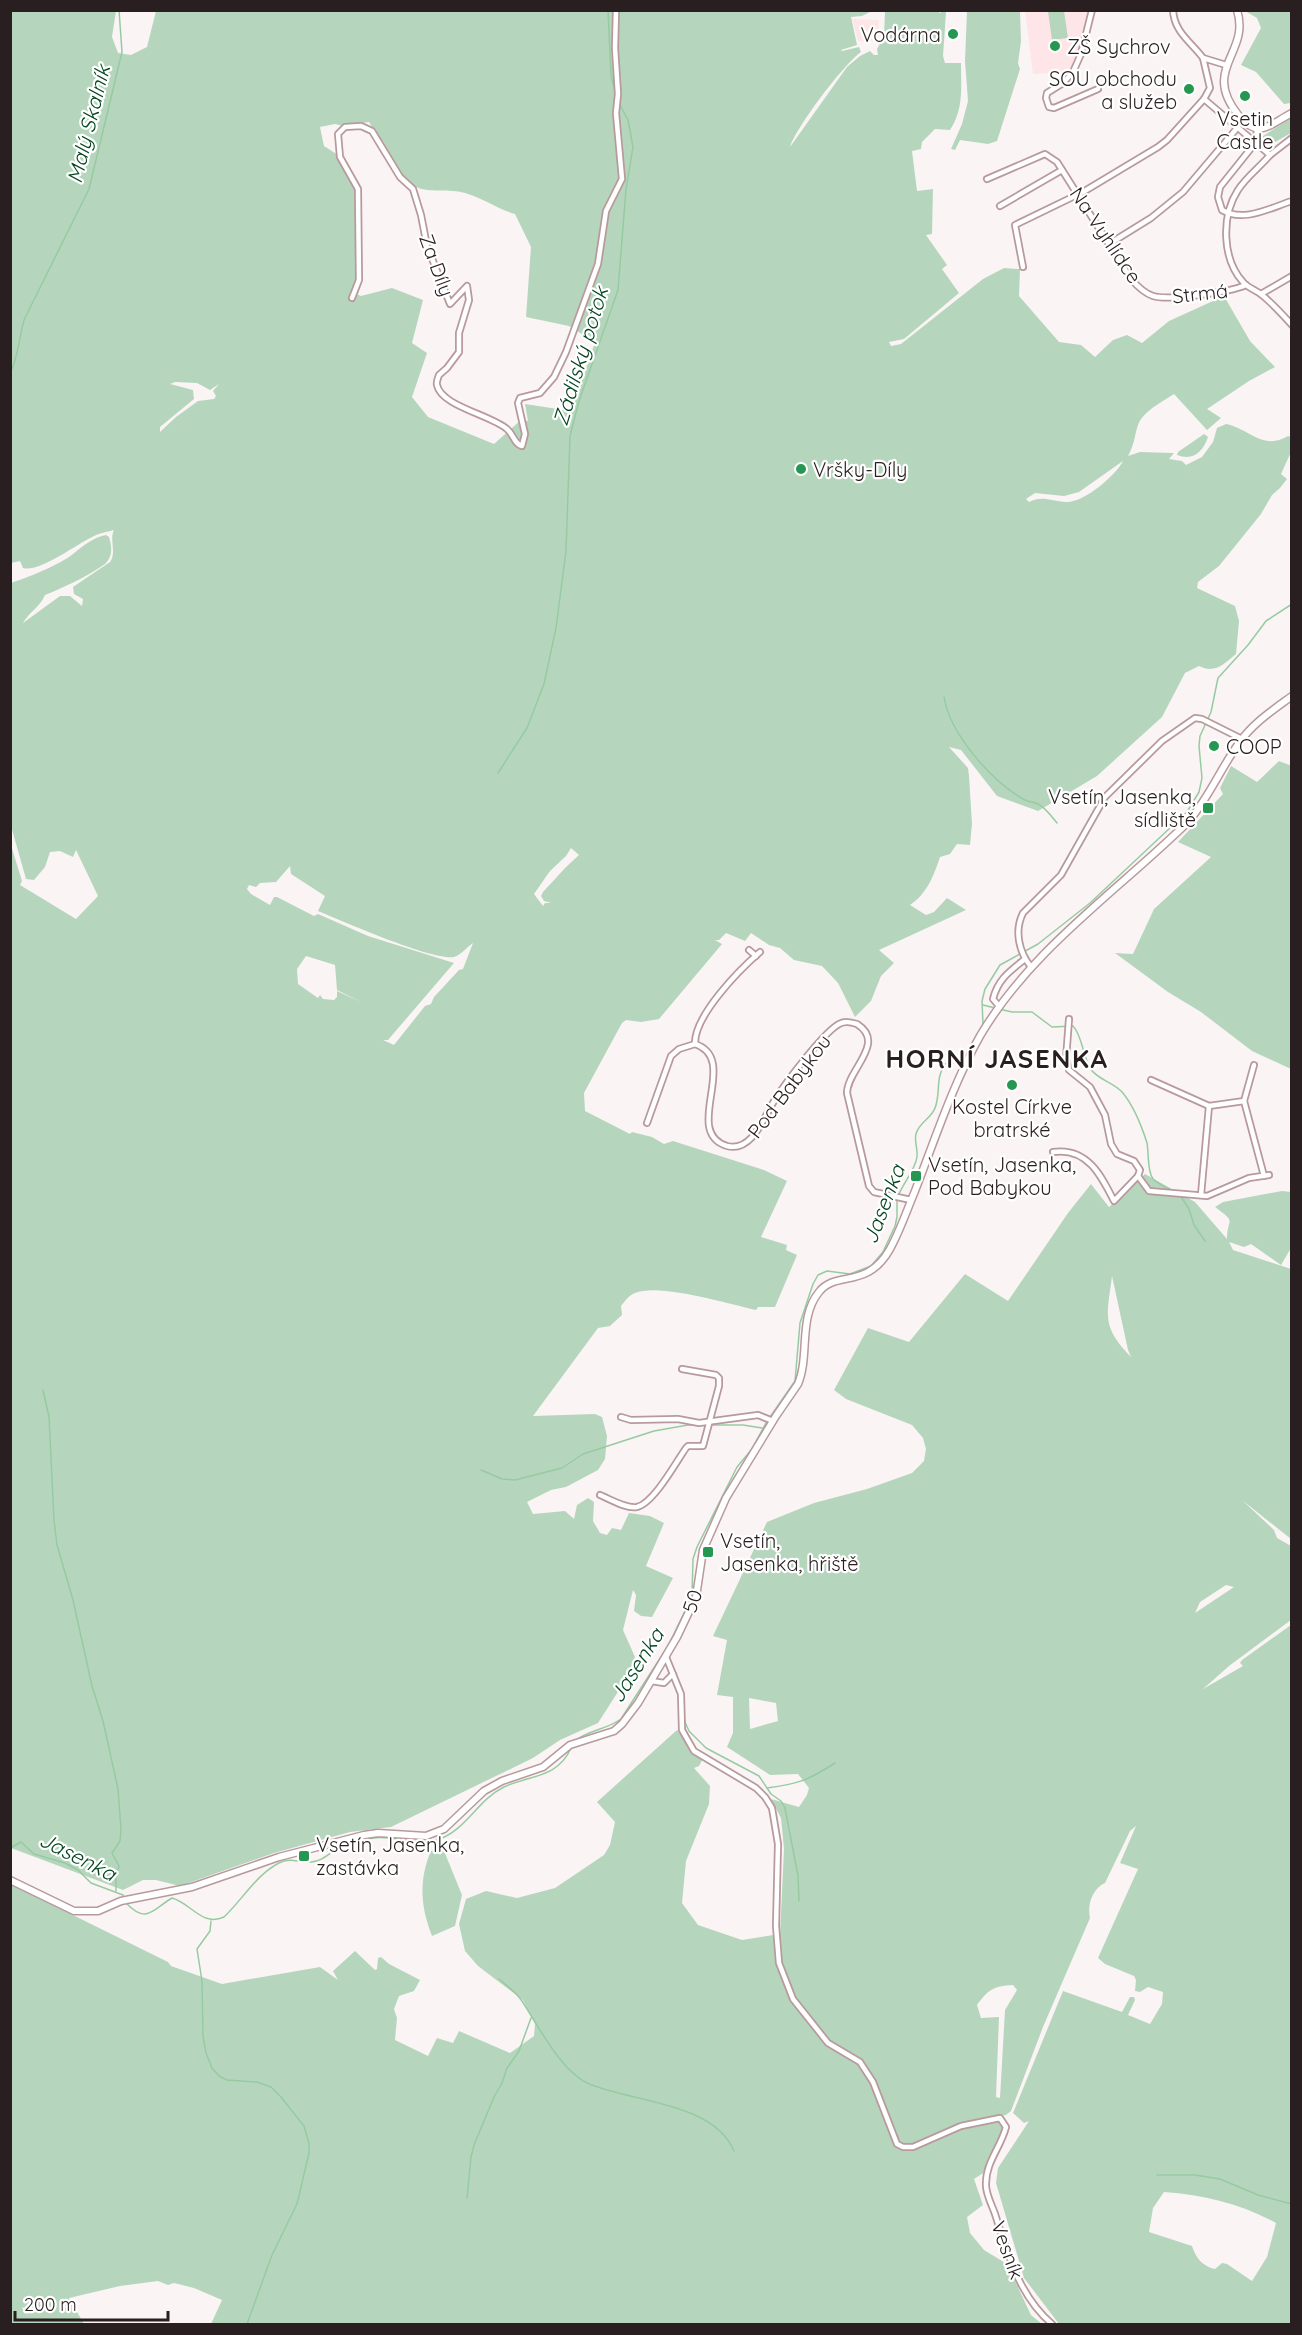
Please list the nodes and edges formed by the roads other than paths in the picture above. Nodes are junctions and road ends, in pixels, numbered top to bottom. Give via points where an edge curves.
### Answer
1 (616, 10) edge
2 (1092, 10) edge
3 (1173, 10) edge
4 (1237, 10) edge
5 (1203, 58) junction
6 (1226, 65) junction
7 (1098, 89) dead end
8 (1204, 99) junction
9 (1292, 113) edge
10 (1238, 128) junction
11 (1257, 129) junction
12 (1292, 138) edge
13 (1256, 142) junction
14 (1270, 155) junction
15 (1062, 170) junction
16 (987, 179) dead end
17 (1078, 195) junction
18 (1292, 201) edge
19 (1000, 206) dead end
20 (1228, 214) junction
21 (1109, 244) junction
22 (1023, 267) dead end
23 (1292, 276) edge
24 (1246, 285) junction
25 (1261, 294) junction
26 (1154, 297) joint
27 (352, 298) dead end
28 (1292, 325) edge
29 (1292, 696) edge
30 (1242, 739) junction
31 (749, 950) dead end
32 (1025, 959) junction
33 (1032, 967) junction
34 (998, 1008) junction
35 (1069, 1019) dead end
36 (695, 1044) junction
37 (1254, 1065) dead end
38 (1151, 1080) dead end
39 (1244, 1101) junction
40 (1209, 1106) junction
41 (648, 1123) dead end
42 (1053, 1152) dead end
43 (1138, 1176) junction
44 (1202, 1195) junction
45 (911, 1200) junction
46 (682, 1369) dead end
47 (621, 1417) dead end
48 (770, 1419) junction
49 (709, 1423) junction
50 (600, 1495) dead end
51 (666, 1657) junction
52 (673, 1674) junction
53 (651, 1681) junction
54 (10, 1880) edge
55 (1052, 2325) edge

1 - 27 street, Za Díly via 622,180 606,211 598,264 558,368 545,390 520,398 518,403 525,434 522,446 508,430 486,416 444,397 437,385 439,375 459,352 459,333 469,300 467,286 450,304 426,246 413,189 400,177 372,131 361,126 345,127 338,134 340,157 358,189 359,280
2 - 7 street via 1077,65 1068,79 1047,93 1046,101 1054,108
3 - 5 street via 1179,31
4 - 6 street via 1239,32
5 - 6 street
5 - 8 street via 1209,93
6 - 11 street via 1223,80 1227,97 1242,119
8 - 10 street
8 - 17 street via 1158,147
9 - 11 street
10 - 13 street
10 - 21 street via 1183,192
11 - 13 street
12 - 14 street
13 - 14 street
13 - 20 street via 1220,187 1218,197 1222,210
14 - 20 street via 1239,188
15 - 16 street, Na Vyhlídce via 1052,157 1044,154
15 - 17 street, Na Vyhlídce
15 - 19 street, Na Vyhlídce
17 - 21 street, Na Vyhlídce
17 - 22 street via 1015,225
18 - 20 street via 1253,213
20 - 24 street via 1226,241 1233,269
21 - 26 street, Na Vyhlídce via 1131,279
23 - 25 street
24 - 25 street
24 - 26 street, Strmá via 1218,293
25 - 28 street
29 - 30 street
30 - 32 street via 1202,719 1192,720 1137,763 1105,797 1061,875 1023,913 1018,928
30 - 33 street via 1184,827
31 - 36 street via 758,954 698,1025
32 - 33 street
32 - 34 street via 999,983 993,999
33 - 34 street
34 - 45 street via 961,1073
35 - 43 street via 1069,1070 1090,1087 1105,1115 1111,1144 1117,1154 1134,1161 1140,1170
36 - 41 street via 671,1056
36 - 45 street, Pod Babykou via 713,1058 709,1128 717,1141 730,1147 747,1142 776,1098 834,1028 846,1022 861,1026 868,1037 867,1051 847,1088 870,1188
37 - 39 street
38 - 40 street
39 - 40 street
39 - 44 street via 1266,1176
40 - 44 street
42 - 43 street via 1066,1150 1083,1156 1102,1176 1114,1202
43 - 44 street via 1149,1191
45 - 48 street, 50 via 891,1248 877,1267 862,1276 828,1285 817,1294 806,1328 800,1379
46 - 49 street via 719,1378
47 - 49 street
48 - 49 street via 758,1415
48 - 51 street, 50 via 756,1452 730,1489 703,1550 693,1606
49 - 50 street via 703,1446 688,1446 647,1501 638,1507
51 - 52 street
51 - 53 street, 50
52 - 53 street via 664,1683
52 - 55 street, Vesník via 681,1694 682,1730 694,1751 756,1788 772,1808 778,1845 779,1963 794,1999 828,2043 860,2062 873,2082 897,2144 913,2147 961,2126 1000,2118 1006,2127 988,2166 985,2186 1019,2282 1038,2313
53 - 54 street, 50 via 622,1724 605,1735 573,1744 545,1765 484,1791 444,1829 426,1836 364,1835 279,1857 192,1887 121,1901 98,1911 74,1911

